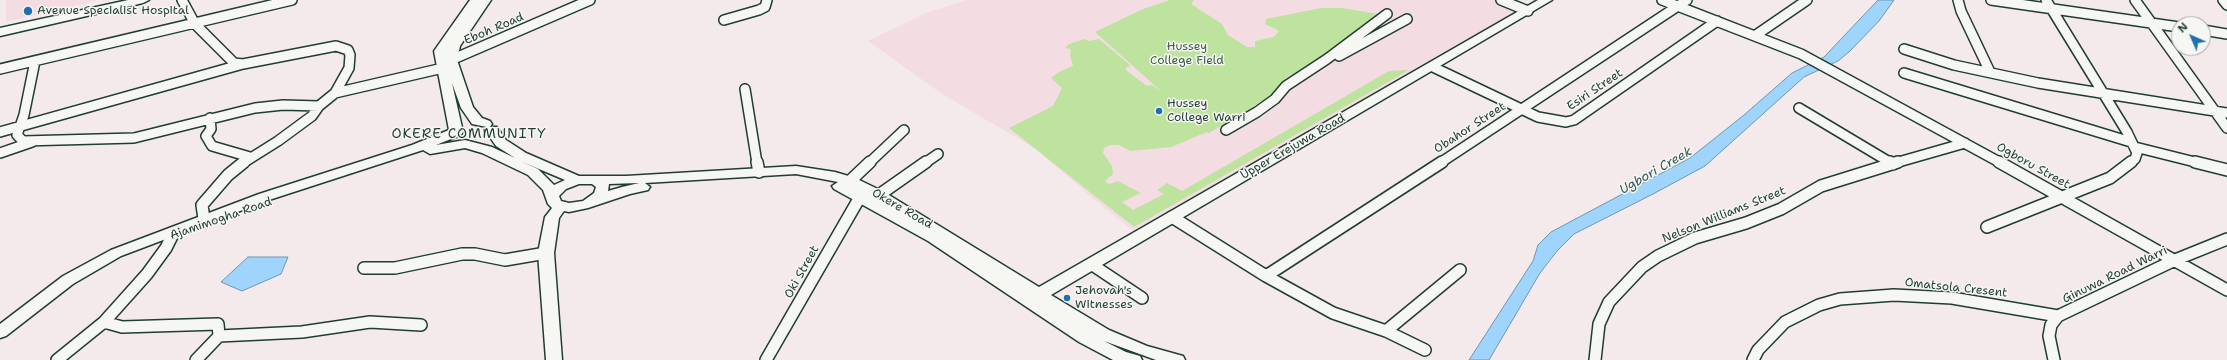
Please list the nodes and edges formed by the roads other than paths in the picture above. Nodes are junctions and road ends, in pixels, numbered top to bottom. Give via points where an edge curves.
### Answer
1 (143, 0) edge
2 (182, 0) edge
3 (292, 0) edge
4 (476, 0) edge
5 (485, 0) edge
6 (590, 0) edge
7 (767, 0) edge
8 (1501, 0) edge
9 (1546, 0) edge
10 (1662, 0) edge
11 (1687, 0) edge
12 (1807, 0) edge
13 (1958, 0) edge
14 (1991, 0) edge
15 (2046, 0) edge
16 (2135, 0) edge
17 (2223, 0) edge
18 (120, 2) edge
19 (2227, 5) edge
20 (1678, 6) junction
21 (2052, 9) junction
22 (1528, 11) junction
23 (1387, 14) dead end
24 (1408, 19) dead end
25 (724, 20) dead end
26 (1718, 21) junction
27 (2152, 23) junction
28 (195, 24) junction
29 (2171, 26) edge
30 (0, 28) edge
31 (2211, 31) edge
32 (0, 32) edge
33 (2227, 34) edge
34 (1756, 35) junction
35 (1904, 49) dead end
36 (35, 61) junction
37 (243, 64) junction
38 (447, 64) junction
39 (1433, 67) junction
40 (0, 69) edge
41 (1990, 72) junction
42 (1904, 73) dead end
43 (1294, 80) junction
44 (745, 89) dead end
45 (335, 93) junction
46 (2102, 93) junction
47 (319, 106) junction
48 (1799, 108) dead end
49 (1522, 110) junction
50 (2215, 111) junction
51 (2227, 112) edge
52 (210, 118) junction
53 (21, 126) junction
54 (489, 127) junction
55 (2227, 128) edge
56 (904, 130) dead end
57 (1226, 130) dead end
58 (0, 132) edge
59 (456, 132) junction
60 (34, 142) junction
61 (1965, 143) junction
62 (465, 144) junction
63 (2133, 145) junction
64 (0, 154) edge
65 (938, 154) dead end
66 (250, 157) junction
67 (1893, 164) junction
68 (2227, 170) edge
69 (759, 172) junction
70 (577, 180) junction
71 (595, 180) junction
72 (850, 181) junction
73 (879, 194) junction
74 (2061, 196) junction
75 (860, 197) junction
76 (596, 200) junction
77 (556, 201) junction
78 (580, 207) junction
79 (1172, 217) junction
80 (204, 219) junction
81 (1987, 227) dead end
82 (550, 230) junction
83 (172, 236) junction
84 (2227, 240) edge
85 (546, 253) junction
86 (2174, 260) junction
87 (1091, 264) junction
88 (364, 268) dead end
89 (1460, 270) dead end
90 (1266, 276) junction
91 (2227, 290) edge
92 (1040, 294) junction
93 (1142, 298) dead end
94 (2058, 316) junction
95 (104, 322) junction
96 (421, 325) dead end
97 (1386, 330) junction
98 (0, 332) edge
99 (219, 336) junction
100 (0, 342) edge
101 (1425, 350) dead end
102 (57, 360) edge
103 (196, 360) edge
104 (554, 360) edge
105 (766, 360) edge
106 (1134, 360) edge
107 (1177, 360) edge
108 (1595, 360) edge
109 (1753, 360) edge
110 (2054, 360) edge

1 - 18 main road
2 - 28 street
3 - 28 street
4 - 38 main road via 442,46 440,57
5 - 38 main road via 454,46
6 - 38 street, Eboh Road
7 - 25 street via 765,6 759,10
8 - 22 street
9 - 22 main road, Upper Erejuwa Road
10 - 20 street, Ogboru Street
11 - 20 street, Obahor Street
12 - 34 street
13 - 41 street
14 - 21 street
15 - 21 street
16 - 27 street
17 - 19 street
18 - 30 main road
18 - 32 main road
20 - 26 street, Ogboru Street
20 - 49 street, Obahor Street
21 - 27 street
21 - 46 street
22 - 39 main road, Upper Erejuwa Road
23 - 43 street
24 - 43 street
26 - 34 street, Ogboru Street
26 - 49 street, Esiri Street via 1574,120 1558,122
27 - 29 street
27 - 50 street
28 - 36 street
28 - 37 street via 234,63
31 - 33 street
34 - 61 street, Ogboru Street via 1812,61
35 - 41 street via 1954,65
36 - 40 street
36 - 53 street
37 - 45 street via 329,47 344,47 350,55 350,62
37 - 53 street
38 - 45 street, Eboh Road
38 - 54 main road via 467,108 477,121
38 - 59 main road
39 - 49 street, Esiri Street
39 - 79 main road, Upper Erejuwa Road
41 - 46 street
42 - 63 street
43 - 57 street via 1275,99
44 - 69 street
45 - 47 street
46 - 50 street
46 - 63 street
47 - 52 street via 283,105 255,108
47 - 66 street via 312,116 278,141
48 - 67 street
49 - 90 street, Obahor Street
50 - 51 street
50 - 55 street
52 - 60 street via 134,138
52 - 66 street via 211,129 206,136 212,146
53 - 58 street
53 - 60 street via 17,135 23,141
54 - 59 main road, Ajamimogha Road via 467,126
54 - 62 main road via 483,140
54 - 70 main road via 494,136 511,151
56 - 72 street
59 - 62 main road via 454,141
59 - 80 main road, Ajamimogha Road via 417,148
60 - 64 street
61 - 67 street, Nelson Williams Street
61 - 74 street, Ogboru Street
62 - 77 main road via 487,150 533,172 550,189
62 - 83 main road, Ajamimogha Road via 415,154 266,202
63 - 68 street
63 - 74 street via 2137,153 2135,158 2121,171 2110,178
65 - 73 street
66 - 80 street via 228,175 202,205
67 - 108 street, Nelson Williams Street via 1821,186 1781,209 1746,223 1695,238 1658,256 1642,267 1609,302 1599,324
69 - 71 main road, Okere Road
69 - 72 main road, Okere Road via 813,172
70 - 71 main road, Okere Road
70 - 77 main road via 561,186
71 - 76 main road via 603,186 603,191
72 - 73 main road, Okere Road
73 - 92 main road, Okere Road
74 - 81 street
74 - 86 street, Ogboru Street
75 - 76 main road, Okere Road via 834,184 795,178 640,187
75 - 105 street, Oki Street
75 - 106 main road, Okere Road via 933,238 1085,338
76 - 78 main road, Okere Road
77 - 78 main road
77 - 82 main road
78 - 82 main road, Okere Road via 562,218
79 - 87 main road, Upper Erejuwa Road
79 - 90 street
80 - 98 main road, Ajamimogha Road via 116,253 85,268
82 - 85 main road
83 - 95 street via 147,274
83 - 100 main road, Ajamimogha Road via 138,248 89,273
84 - 86 street, Ginuwa Road Warri
85 - 88 street via 505,260 462,254 395,268
85 - 104 main road
86 - 91 street, Ogboru Street
86 - 94 street, Ginuwa Road Warri
87 - 92 main road, Upper Erejuwa Road
87 - 93 street
89 - 97 street
90 - 97 street via 1333,313 1370,327
92 - 107 main road, Okere Road via 1103,334 1129,346
94 - 109 street, Omatsola Cresent via 2037,310 1952,298 1894,295 1840,299 1819,305 1784,322 1758,350
94 - 110 street, Ginuwa Road Warri via 2051,325 2049,336
95 - 99 street via 122,327 212,323 218,324
95 - 102 street
96 - 99 street via 370,322 302,332
97 - 101 street
99 - 103 street

